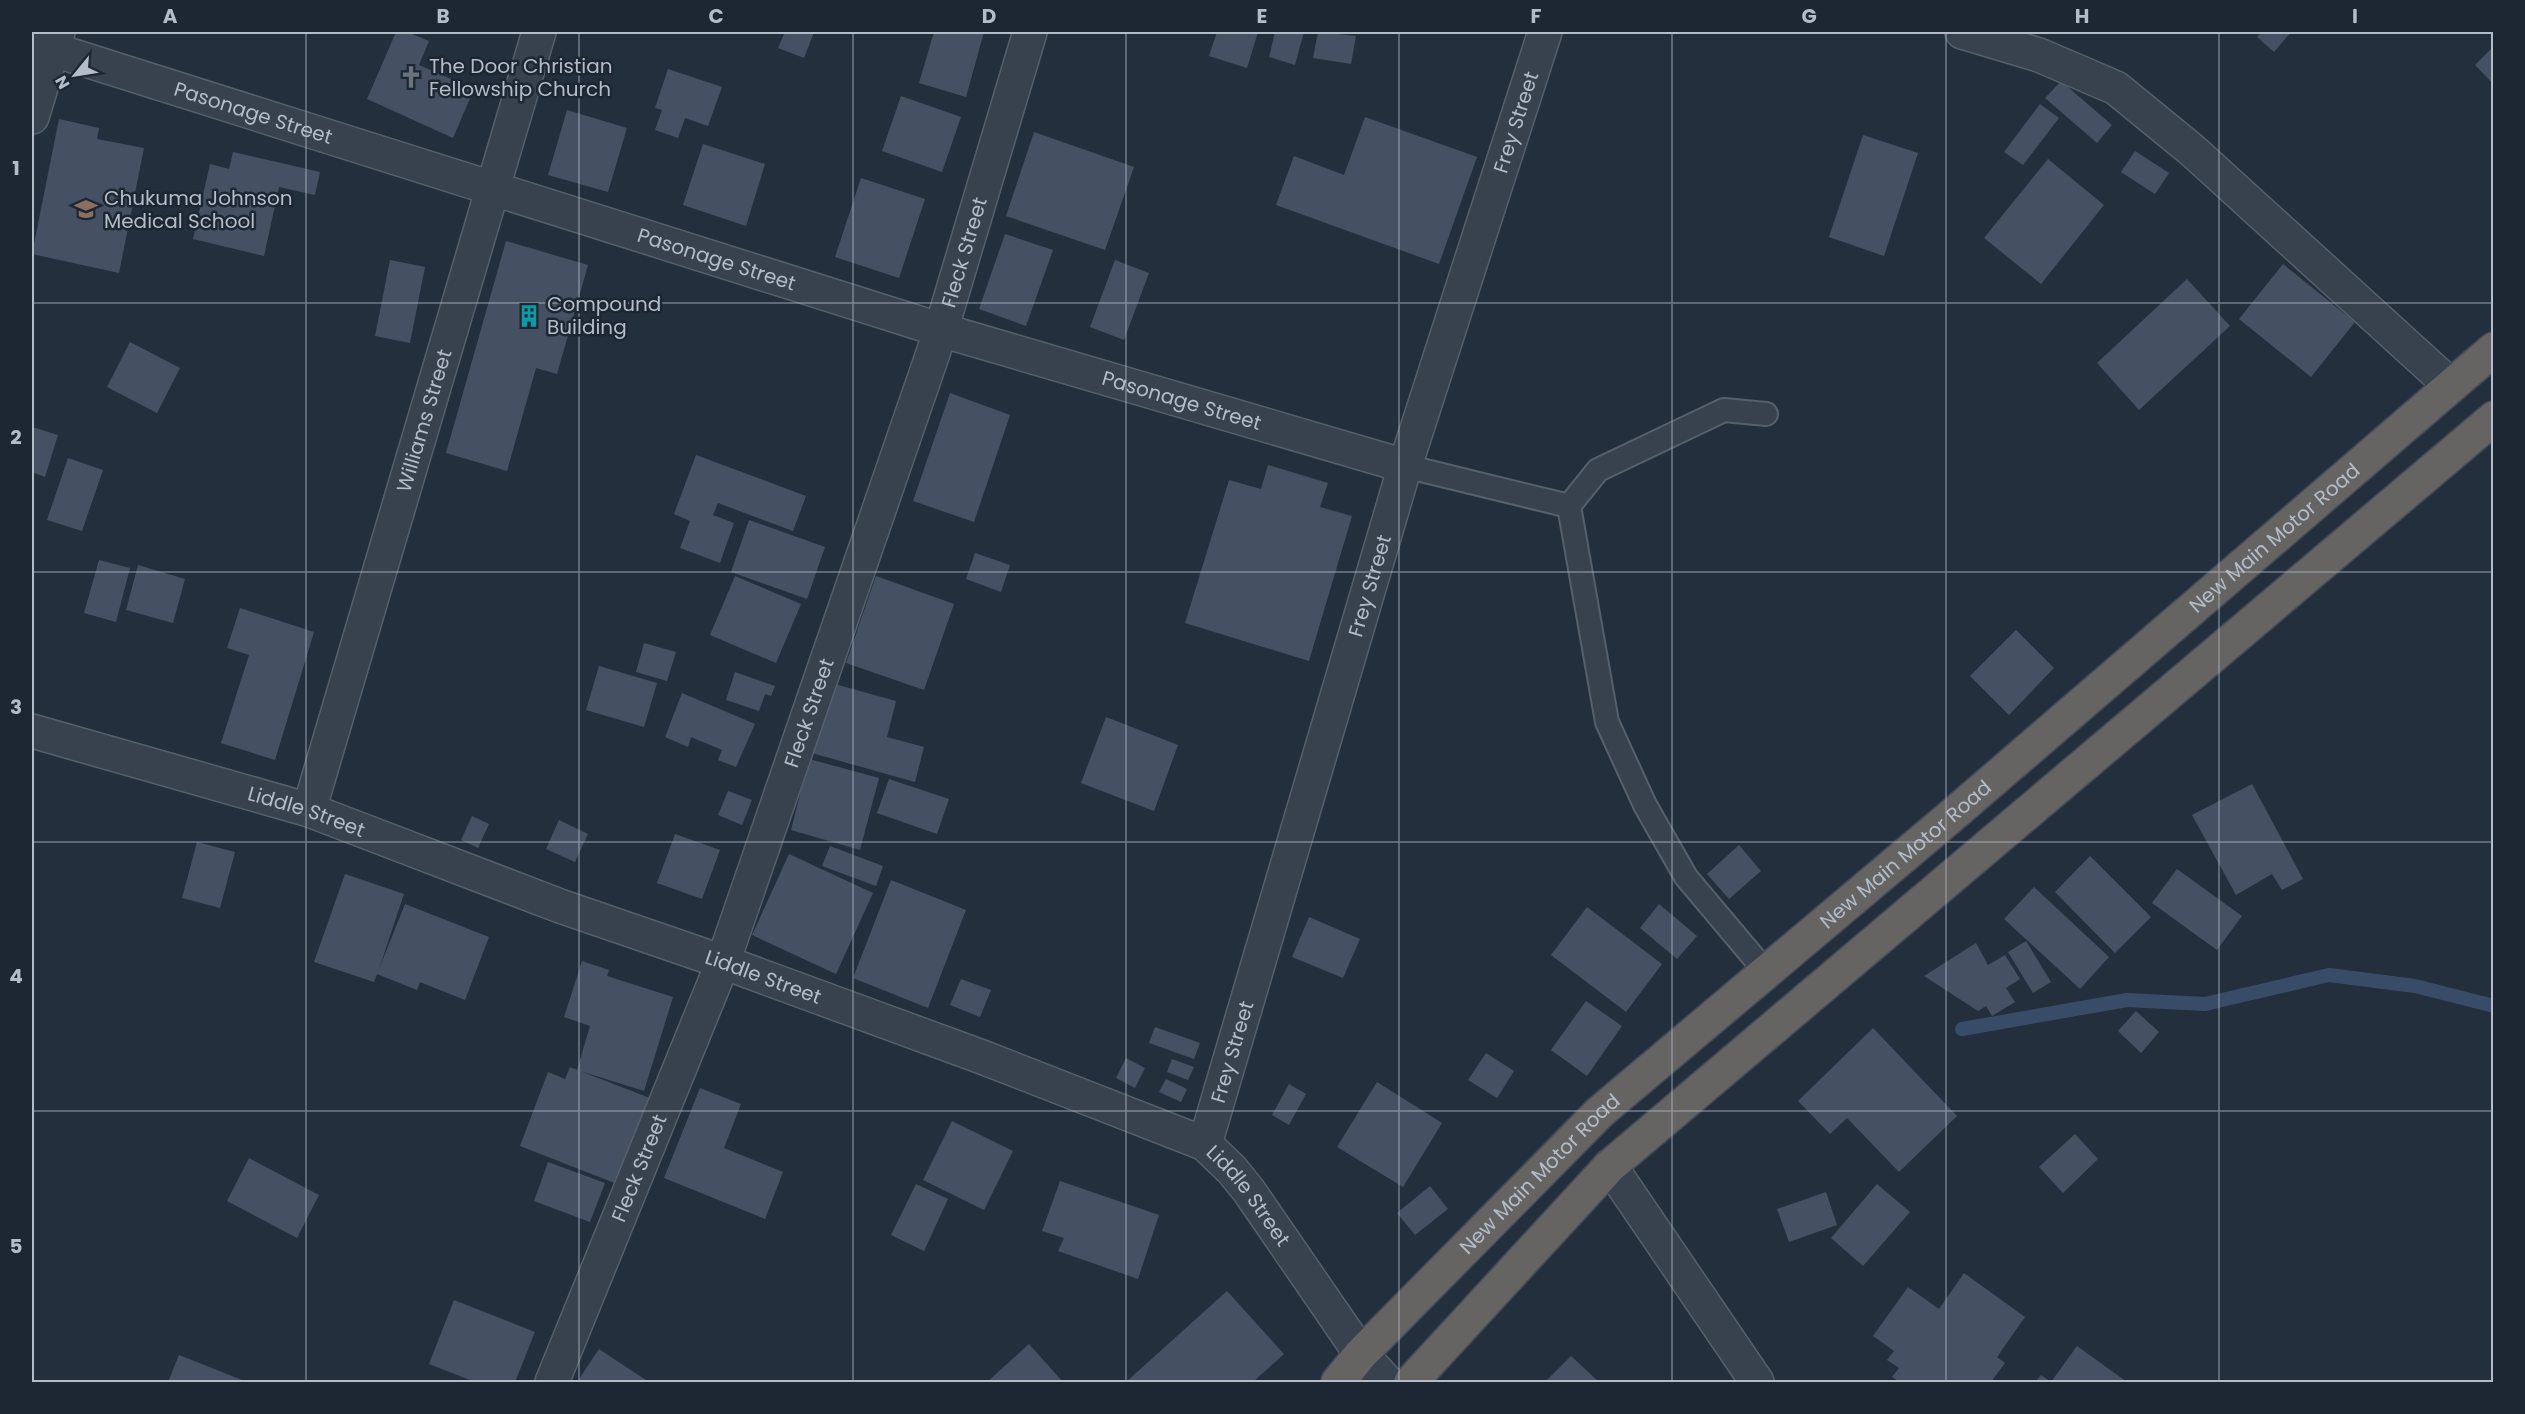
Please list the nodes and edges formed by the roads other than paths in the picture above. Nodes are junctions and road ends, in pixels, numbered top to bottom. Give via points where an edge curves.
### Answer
1 (539, 32) edge
2 (1030, 32) edge
3 (1545, 32) edge
4 (1962, 32) edge
5 (48, 41) edge
6 (32, 117) edge
7 (493, 187) junction
8 (941, 330) junction
9 (2493, 349) edge
10 (2450, 385) junction
11 (1766, 414) dead end
12 (2493, 418) edge
13 (1405, 466) junction
14 (1569, 506) junction
15 (32, 731) edge
16 (309, 810) junction
17 (723, 962) junction
18 (1766, 972) junction
19 (1205, 1144) junction
20 (1610, 1166) junction
21 (1361, 1354) junction
22 (552, 1383) edge
23 (1338, 1383) edge
24 (1387, 1383) edge
25 (1411, 1383) edge
26 (1757, 1383) edge

1 - 7 street, Williams Street
2 - 8 street, Fleck Street
3 - 13 street, Frey Street
4 - 10 street via 2039,55 2116,88 2193,151
5 - 6 street
5 - 7 street, Pasonage Street
7 - 8 street, Pasonage Street
7 - 16 street, Williams Street
8 - 13 street, Pasonage Street
8 - 17 street, Fleck Street
9 - 10 highway, New Main Motor Road
10 - 18 highway, New Main Motor Road
11 - 14 lane via 1724,410 1598,470
12 - 20 highway
13 - 14 lane
13 - 19 street, Frey Street
14 - 18 lane via 1607,722 1645,805 1686,877
15 - 16 street, Liddle Street
16 - 17 street, Liddle Street via 560,906
17 - 19 street, Liddle Street
17 - 22 street, Fleck Street
18 - 21 highway, New Main Motor Road via 1600,1112
19 - 21 street, Liddle Street via 1249,1191
20 - 25 highway
20 - 26 street
21 - 23 highway, New Main Motor Road
21 - 24 street, Liddle Street

